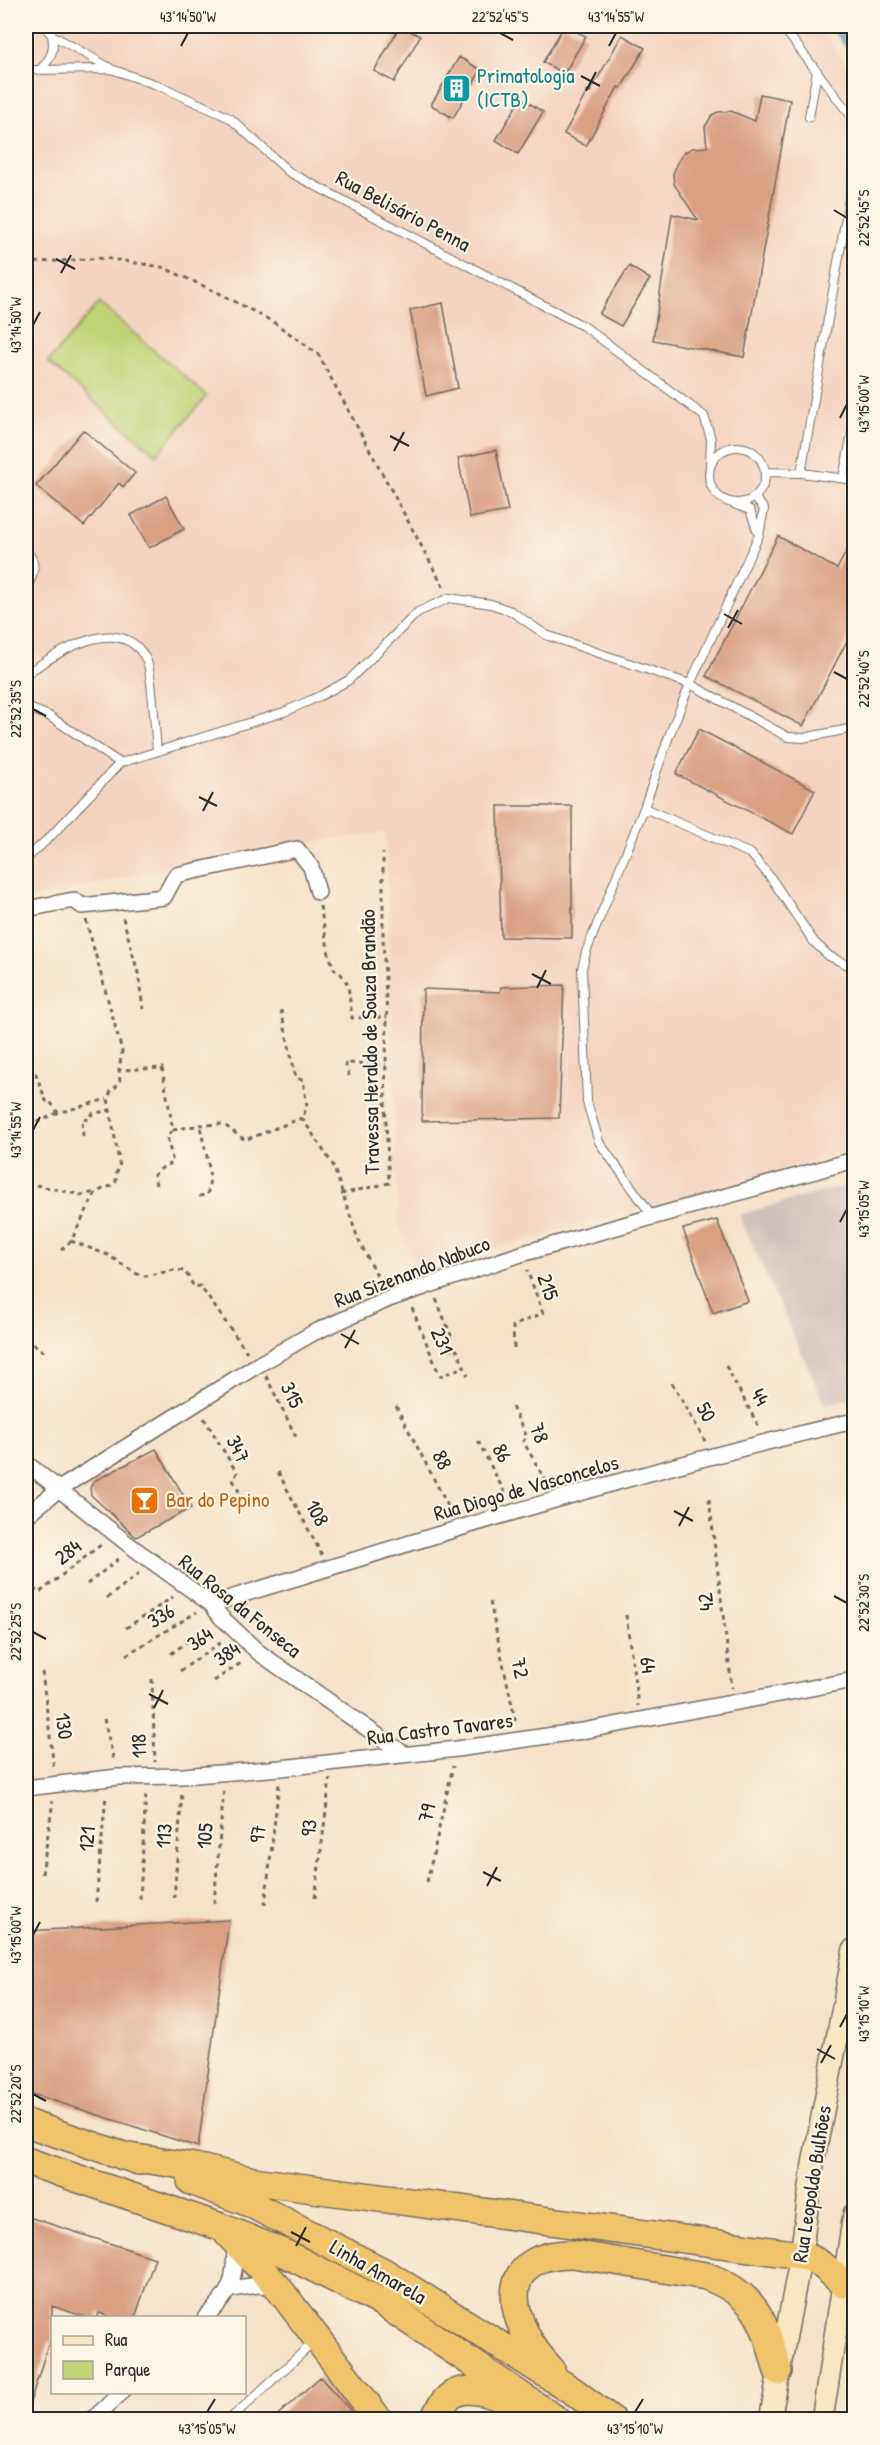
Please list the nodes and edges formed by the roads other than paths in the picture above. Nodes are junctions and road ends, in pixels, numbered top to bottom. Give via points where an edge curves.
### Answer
1 (44, 26) edge
2 (782, 26) edge
3 (52, 35) junction
4 (111, 69) junction
5 (26, 70) edge
6 (40, 70) junction
7 (817, 71) junction
8 (809, 117) dead end
9 (855, 120) edge
10 (855, 171) edge
11 (855, 424) edge
12 (710, 466) junction
13 (765, 472) junction
14 (801, 473) junction
15 (843, 478) junction
16 (855, 480) edge
17 (754, 497) junction
18 (730, 502) junction
19 (759, 535) junction
20 (26, 550) edge
21 (26, 589) edge
22 (26, 674) edge
23 (690, 684) junction
24 (26, 707) edge
25 (855, 728) edge
26 (157, 750) junction
27 (120, 763) junction
28 (644, 808) junction
29 (26, 859) edge
30 (318, 892) road end
31 (26, 909) edge
32 (855, 968) edge
33 (855, 1160) edge
34 (653, 1217) junction
35 (855, 1421) edge
36 (26, 1463) edge
37 (59, 1489) junction
38 (26, 1516) edge
39 (211, 1604) junction
40 (855, 1680) edge
41 (404, 1754) junction
42 (26, 1788) edge
43 (855, 1948) edge
44 (26, 2123) edge
45 (123, 2156) junction
46 (26, 2161) edge
47 (855, 2214) edge
48 (228, 2235) junction
49 (801, 2255) junction
50 (843, 2284) junction
51 (277, 2286) junction
52 (231, 2289) junction
53 (207, 2316) edge
54 (318, 2338) junction
55 (778, 2372) junction
56 (120, 2394) edge
57 (580, 2397) junction
58 (556, 2419) edge
59 (92, 2420) edge
60 (229, 2420) edge
61 (379, 2420) edge
62 (434, 2420) edge
63 (612, 2420) edge
64 (770, 2420) edge
65 (822, 2420) edge

1 - 3 lane
2 - 7 lane
3 - 4 lane
3 - 6 lane via 51,57
4 - 6 lane, Rua Belisário Penna
4 - 12 lane, Rua Belisário Penna via 230,118 289,172 585,327 704,416 711,439
5 - 6 lane, Rua Belisário Penna
7 - 8 lane
7 - 9 lane
10 - 14 lane
11 - 15 lane
12 - 13 lane via 722,451 740,447 757,456
12 - 18 lane via 715,492
13 - 14 lane
13 - 17 lane
14 - 15 lane
15 - 16 lane
17 - 18 lane
17 - 19 lane via 764,509
18 - 19 lane via 750,510
19 - 23 lane
20 - 21 lane via 32,557 34,573
22 - 26 lane via 70,646 100,636 136,647 147,660
23 - 25 lane via 788,737
23 - 26 lane via 546,635 511,611 449,598 418,612 349,680 320,696 284,712
23 - 28 lane
24 - 27 lane via 49,716
26 - 27 lane
27 - 29 lane
28 - 32 lane via 751,854 814,942 829,956
28 - 34 lane via 594,928 582,969 586,1102 591,1121 599,1142
30 - 31 street via 311,867 297,849 176,875 164,897 82,906 74,900
33 - 34 street, Rua Sizenando Nabuco
34 - 37 street, Rua Sizenando Nabuco via 430,1284 313,1333
35 - 39 street, Rua Diogo de Vasconcelos via 556,1499
36 - 37 street, Rua Rosa da Fonseca
37 - 38 street, Rua Sizenando Nabuco
37 - 39 street, Rua Rosa da Fonseca
39 - 41 street, Rua Rosa da Fonseca via 258,1652
40 - 41 street, Rua Castro Tavares via 519,1741
41 - 42 street, Rua Castro Tavares
43 - 49 main road, Rua Leopoldo Bulhões via 813,2164
44 - 45 highway, Linha Amarela
45 - 49 highway via 254,2181
45 - 57 highway, Linha Amarela via 247,2202 382,2271
46 - 48 highway, Linha Amarela
47 - 50 main road
48 - 51 highway
48 - 52 street via 235,2264
48 - 58 highway, Linha Amarela via 286,2254 382,2303
49 - 50 highway via 812,2258
49 - 55 main road, Rua Leopoldo Bulhões
50 - 65 main road
51 - 52 street
51 - 54 highway
52 - 53 street
54 - 60 lane
54 - 61 highway
55 - 57 highway via 765,2324 752,2305 721,2281 555,2254 525,2270 514,2295 515,2312 527,2340
55 - 64 main road, Rua Leopoldo Bulhões
56 - 59 street
57 - 63 highway, Linha Amarela
58 - 62 highway via 475,2390 456,2391 446,2398

